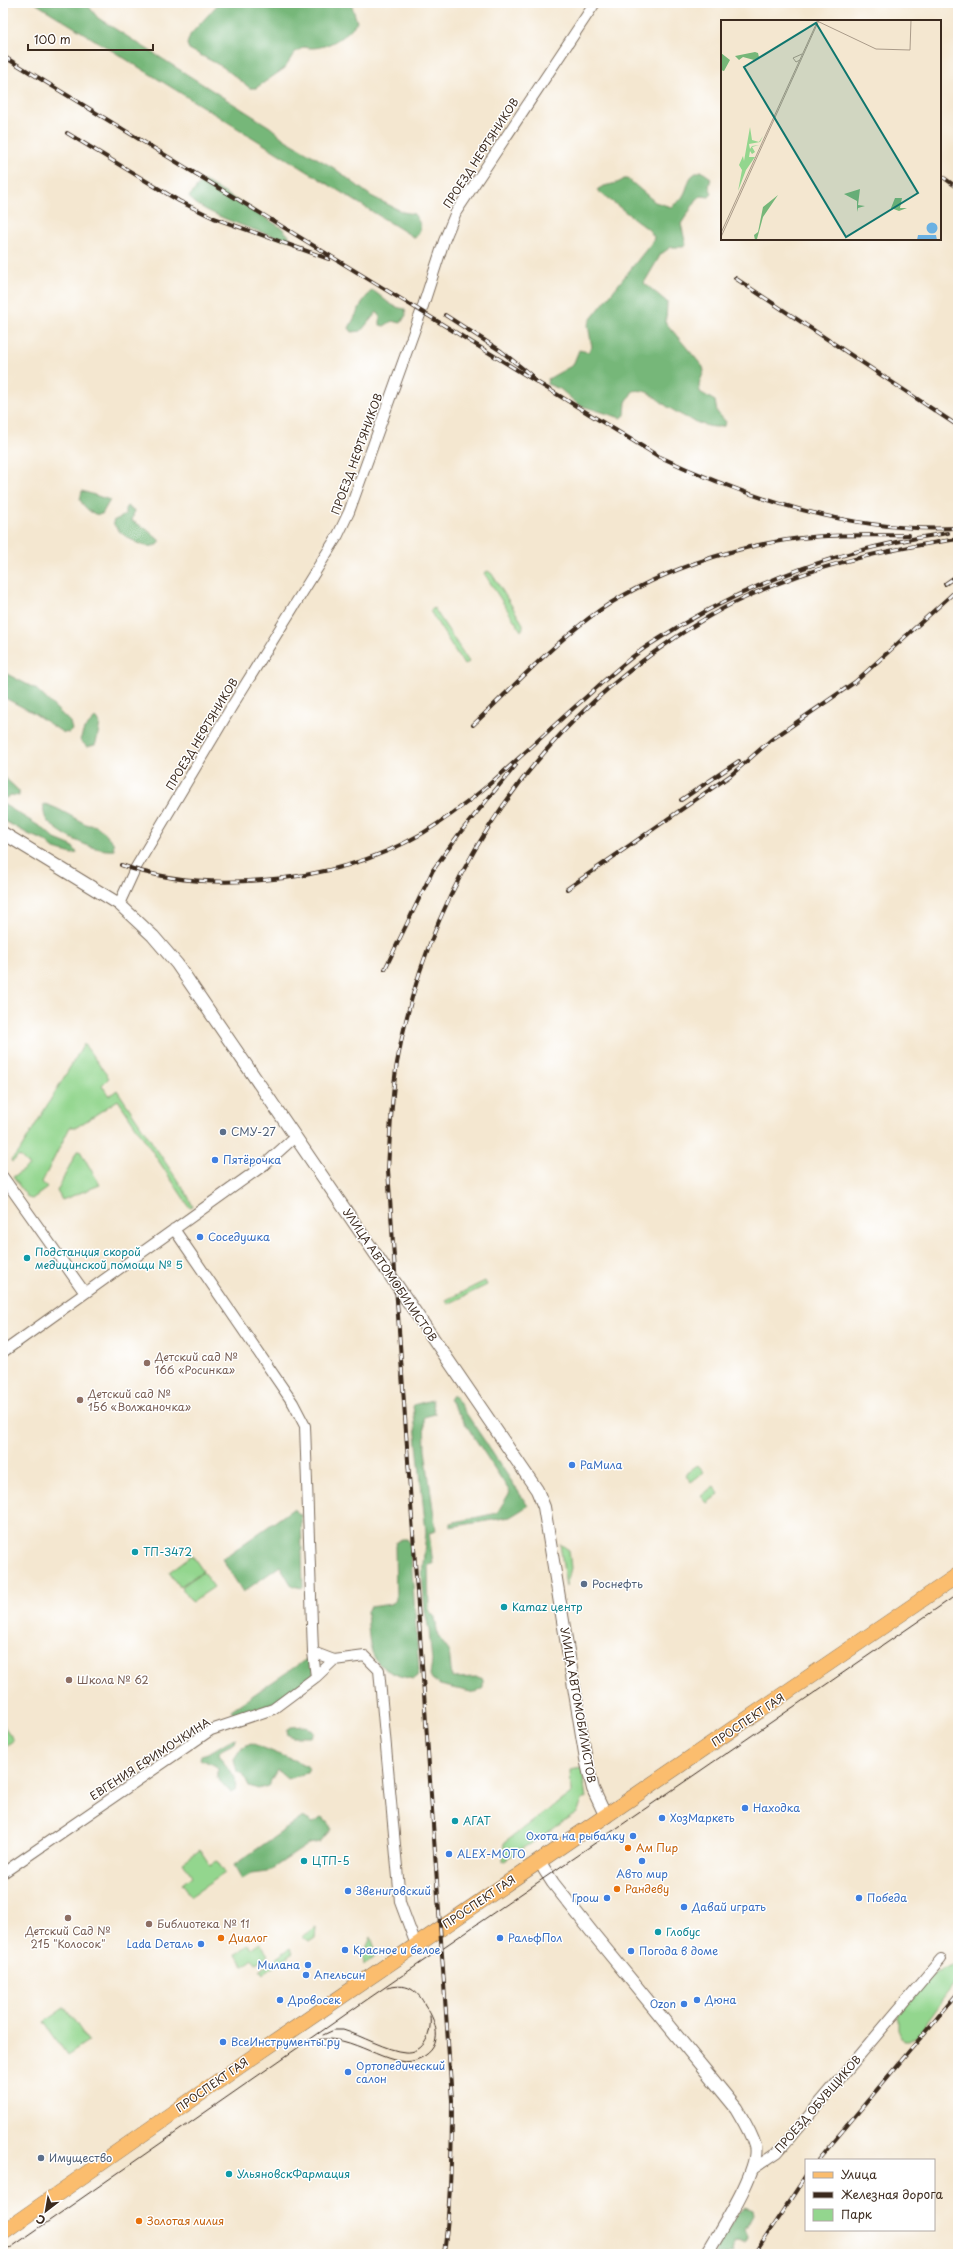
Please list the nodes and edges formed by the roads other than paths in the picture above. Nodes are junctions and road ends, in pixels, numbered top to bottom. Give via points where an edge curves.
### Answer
1 (595, 3) edge
2 (3, 833) edge
3 (119, 904) junction
4 (295, 1137) junction
5 (3, 1177) edge
6 (174, 1229) junction
7 (85, 1293) junction
8 (3, 1352) edge
9 (958, 1575) edge
10 (313, 1652) junction
11 (334, 1660) junction
12 (316, 1677) junction
13 (606, 1817) junction
14 (539, 1861) junction
15 (3, 1873) edge
16 (416, 1945) junction
17 (941, 1959) dead end
18 (754, 2168) junction
19 (3, 2232) edge
20 (707, 2254) edge

1 - 3 street, ПРОЕЗД НЕФТЯНИКОВ via 456,212 349,512 338,535 135,869
2 - 3 street, УЛИЦА АВТОМОБИЛИСТОВ
3 - 4 street, УЛИЦА АВТОМОБИЛИСТОВ via 153,936 177,964
4 - 6 street via 262,1166
4 - 13 street, УЛИЦА АВТОМОБИЛИСТОВ via 537,1490 544,1507 586,1759 593,1789
5 - 7 street
6 - 7 street
6 - 10 street via 305,1426
7 - 8 street
9 - 13 main road, ПРОСПЕКТ ГАЯ
10 - 11 street
10 - 12 street
11 - 12 street, ЕВГЕНИЯ ЕФИМОЧКИНА
11 - 16 street via 365,1656 379,1670 400,1902
12 - 15 street, ЕВГЕНИЯ ЕФИМОЧКИНА via 273,1709 211,1730
13 - 14 main road, ПРОСПЕКТ ГАЯ
14 - 16 main road, ПРОСПЕКТ ГАЯ
14 - 18 street via 553,1883 603,1946 736,2108 756,2148
16 - 19 main road, ПРОСПЕКТ ГАЯ
17 - 18 street, ПРОЕЗД ОБУВЩИКОВ via 778,2152
18 - 20 street, ПРОЕЗД ОБУВЩИКОВ

